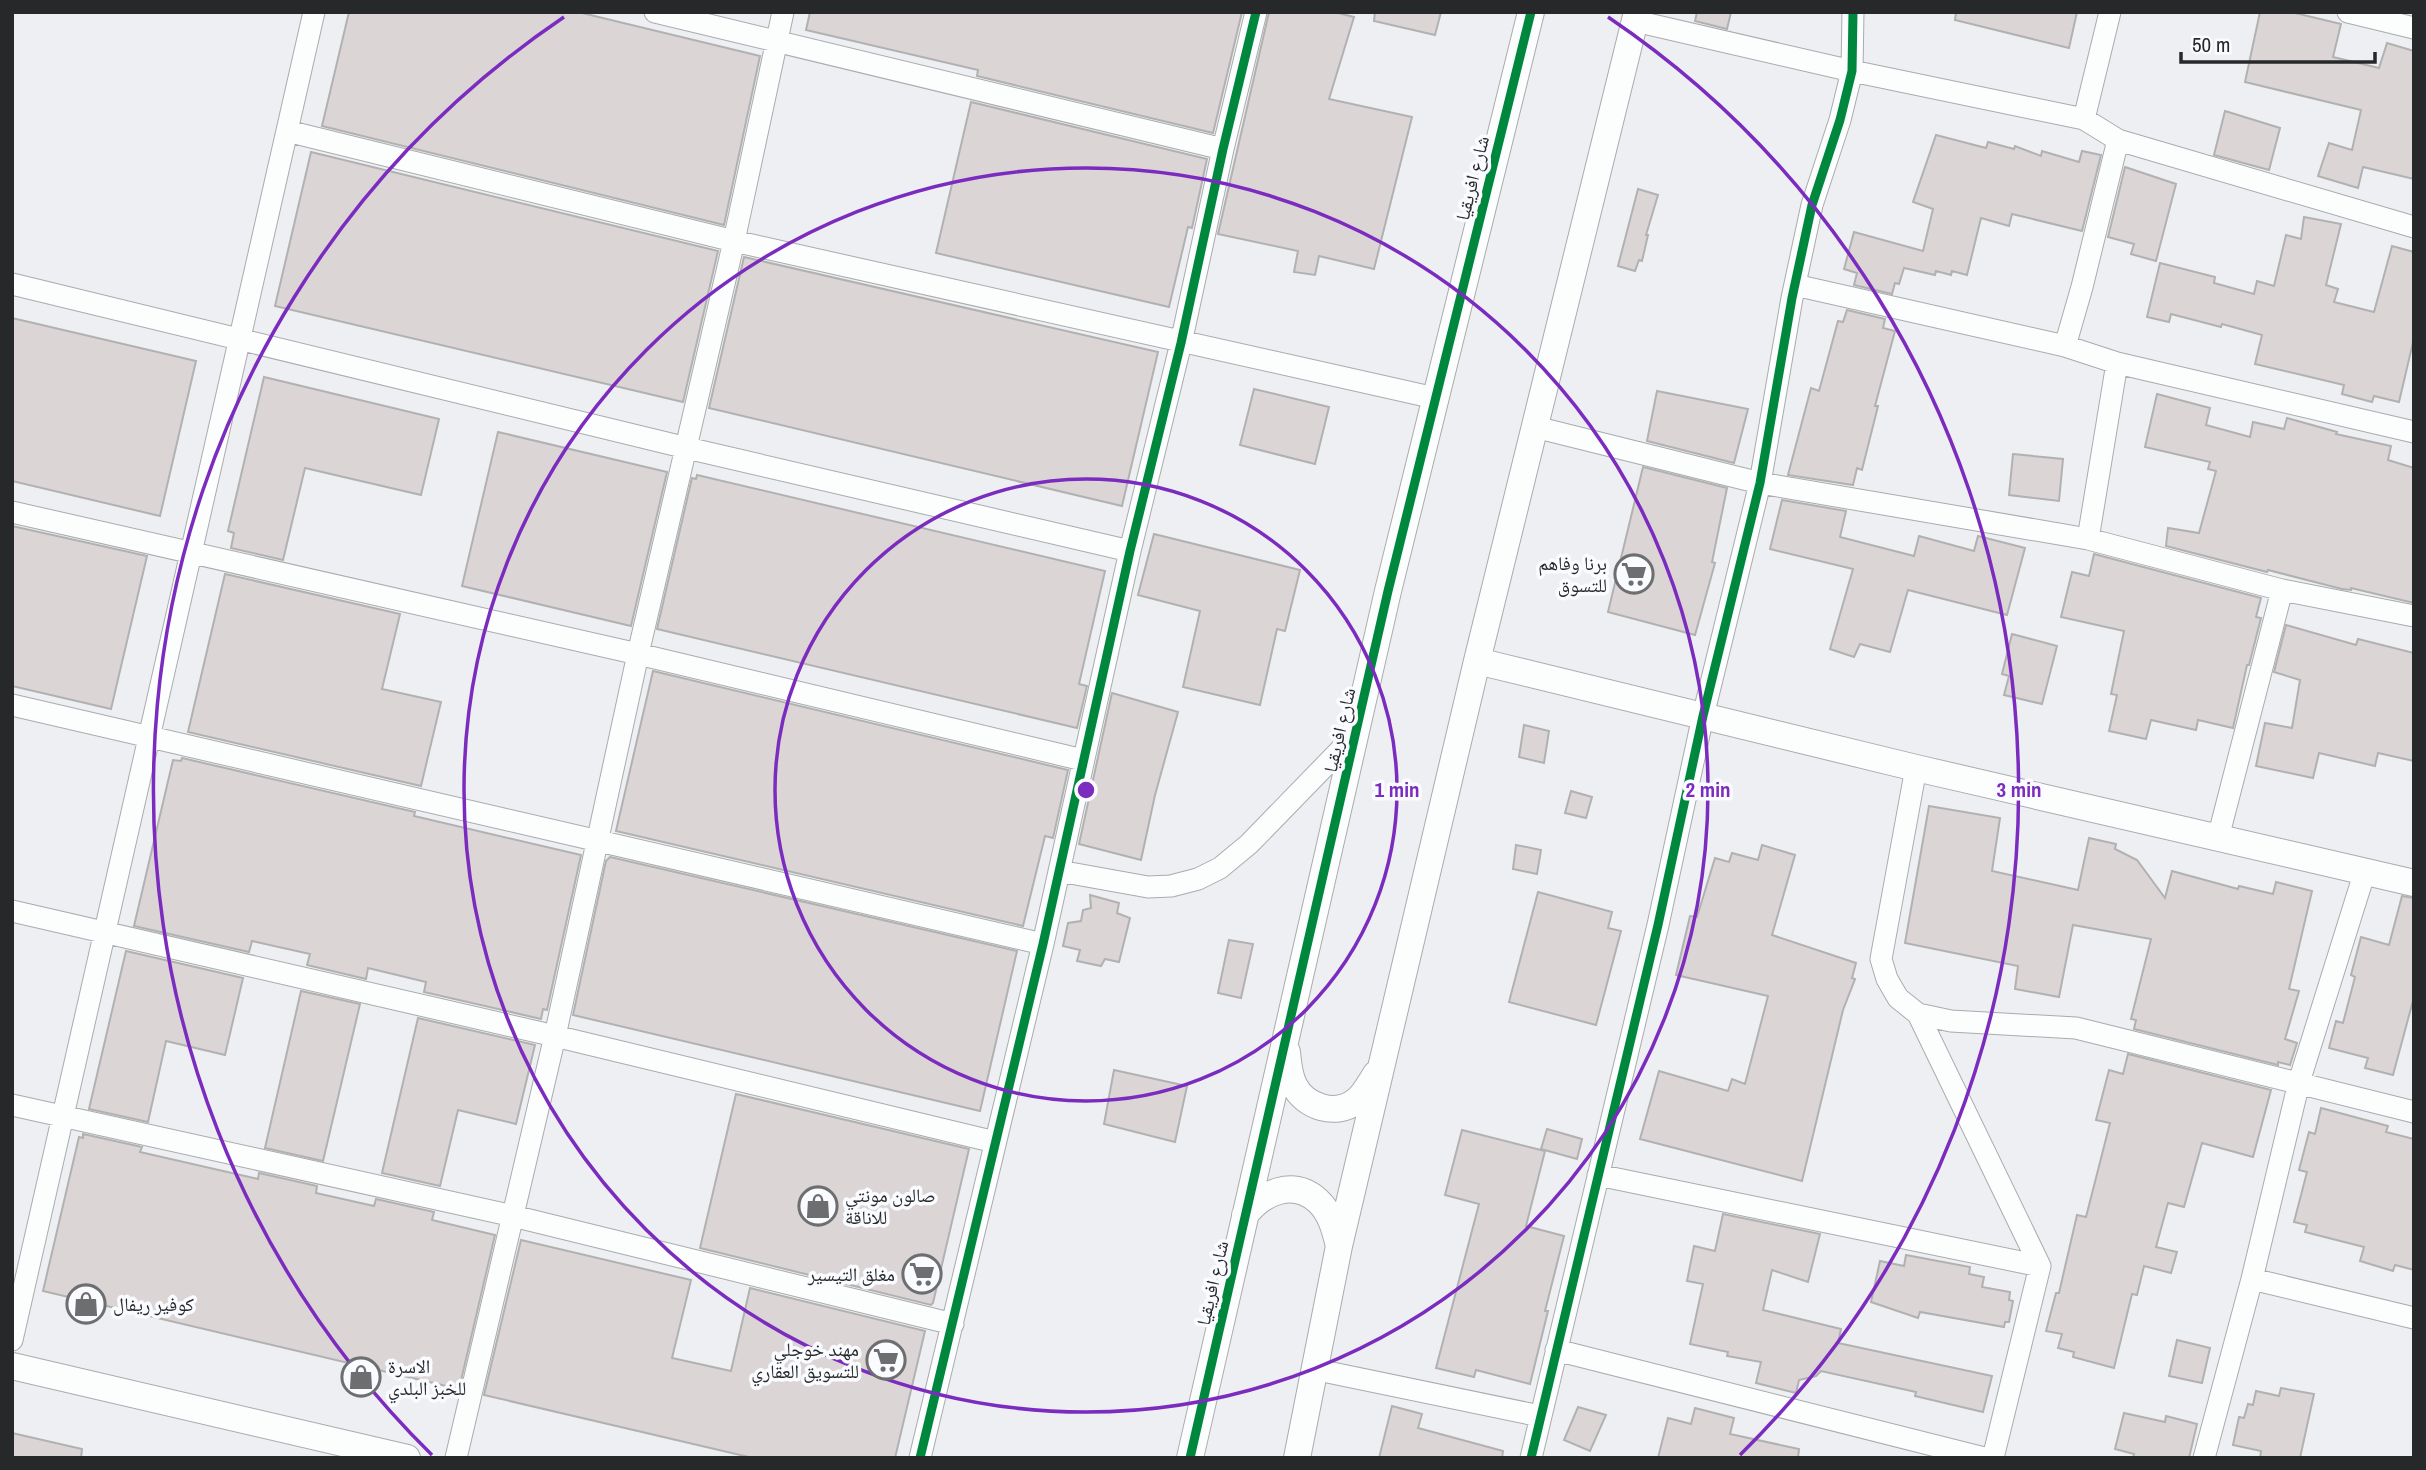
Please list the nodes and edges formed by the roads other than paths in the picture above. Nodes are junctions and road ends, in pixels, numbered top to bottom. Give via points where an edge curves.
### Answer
1 (314, 12) edge
2 (655, 12) edge
3 (783, 12) edge
4 (1256, 12) edge
5 (1531, 12) edge
6 (1853, 12) edge
7 (2110, 12) edge
8 (2348, 12) edge
9 (1636, 17) edge
10 (2414, 28) edge
11 (776, 41) junction
12 (1852, 71) junction
13 (2084, 119) junction
14 (287, 131) junction
15 (2119, 141) junction
16 (1223, 149) junction
17 (2414, 227) edge
18 (734, 241) junction
19 (12, 284) edge
20 (1795, 285) junction
21 (240, 338) junction
22 (1181, 342) junction
23 (2065, 346) junction
24 (2117, 363) junction
25 (1435, 398) junction
26 (1535, 427) junction
27 (2414, 432) edge
28 (687, 448) junction
29 (1760, 483) junction
30 (12, 512) edge
31 (2088, 539) junction
32 (1130, 551) junction
33 (191, 553) junction
34 (2282, 590) junction
35 (2414, 616) edge
36 (638, 654) junction
37 (1477, 661) junction
38 (12, 705) edge
39 (1703, 716) junction
40 (1355, 735) junction
41 (149, 737) junction
42 (1083, 760) junction
43 (1916, 768) junction
44 (2218, 838) junction
45 (597, 841) junction
46 (1059, 871) junction
47 (2365, 871) junction
48 (2414, 883) edge
49 (12, 911) edge
50 (105, 933) junction
51 (1043, 944) junction
52 (1918, 1014) junction
53 (555, 1036) junction
54 (1286, 1044) junction
55 (1383, 1064) junction
56 (2299, 1082) junction
57 (12, 1105) edge
58 (2414, 1112) edge
59 (63, 1115) junction
60 (995, 1142) junction
61 (1598, 1175) junction
62 (1245, 1215) junction
63 (513, 1216) junction
64 (1339, 1246) junction
65 (2040, 1266) junction
66 (2252, 1279) junction
67 (2414, 1318) edge
68 (953, 1324) junction
69 (12, 1340) edge
70 (1556, 1350) junction
71 (12, 1366) edge
72 (1313, 1369) junction
73 (1540, 1416) junction
74 (392, 1456) edge
75 (456, 1458) edge
76 (920, 1458) edge
77 (1191, 1458) edge
78 (1297, 1458) edge
79 (1531, 1458) edge
80 (1984, 1458) edge
81 (1993, 1458) edge
82 (2204, 1458) edge

1 - 14 street
2 - 11 street
3 - 11 street
4 - 16 street
5 - 25 street, شارع افريقيا
6 - 12 street
7 - 13 street
8 - 10 street
9 - 12 street
9 - 26 street
11 - 16 street
11 - 18 street
12 - 13 street
12 - 20 street via 1812,205
13 - 15 street
14 - 18 street
14 - 21 street
15 - 17 street
15 - 23 street
16 - 22 street
18 - 22 street
18 - 28 street
19 - 21 street
20 - 23 street
20 - 29 street
21 - 28 street
21 - 33 street
22 - 25 street
22 - 32 street
23 - 24 street
24 - 27 street
24 - 31 street
25 - 40 street, شارع افريقيا
26 - 29 street
26 - 37 street
28 - 32 street
28 - 36 street
29 - 31 street
29 - 39 street
30 - 33 street
31 - 34 street
32 - 42 street
33 - 36 street
33 - 41 street
34 - 35 street
34 - 44 street
36 - 42 street
36 - 45 street
37 - 39 street
37 - 55 street
38 - 41 street
39 - 43 street
39 - 61 street
40 - 46 street via 1249,844 1198,879 1148,887
40 - 54 street, شارع افريقيا
41 - 45 street
41 - 50 street
42 - 46 street
43 - 44 street
43 - 52 street via 1881,959 1898,998
44 - 47 street
45 - 51 street
45 - 53 street
46 - 51 street
47 - 48 street
47 - 56 street
49 - 50 street
50 - 53 street
50 - 59 street
51 - 60 street
52 - 56 street via 1951,1021 2076,1028
52 - 65 street
53 - 60 street
53 - 63 street
54 - 55 street via 1293,1083 1300,1094 1333,1110 1359,1100
54 - 62 street, شارع افريقيا
55 - 64 street
56 - 58 street
56 - 66 street
57 - 59 street
59 - 63 street
59 - 69 street
60 - 68 street
61 - 65 street
61 - 70 street
62 - 64 street via 1271,1193 1300,1192 1324,1209
62 - 77 street, شارع افريقيا
63 - 68 street
63 - 75 street
64 - 72 street
65 - 81 street
66 - 67 street
66 - 82 street
68 - 76 street
70 - 73 street
70 - 80 street
71 - 74 street
72 - 73 street
72 - 78 street
73 - 79 street

